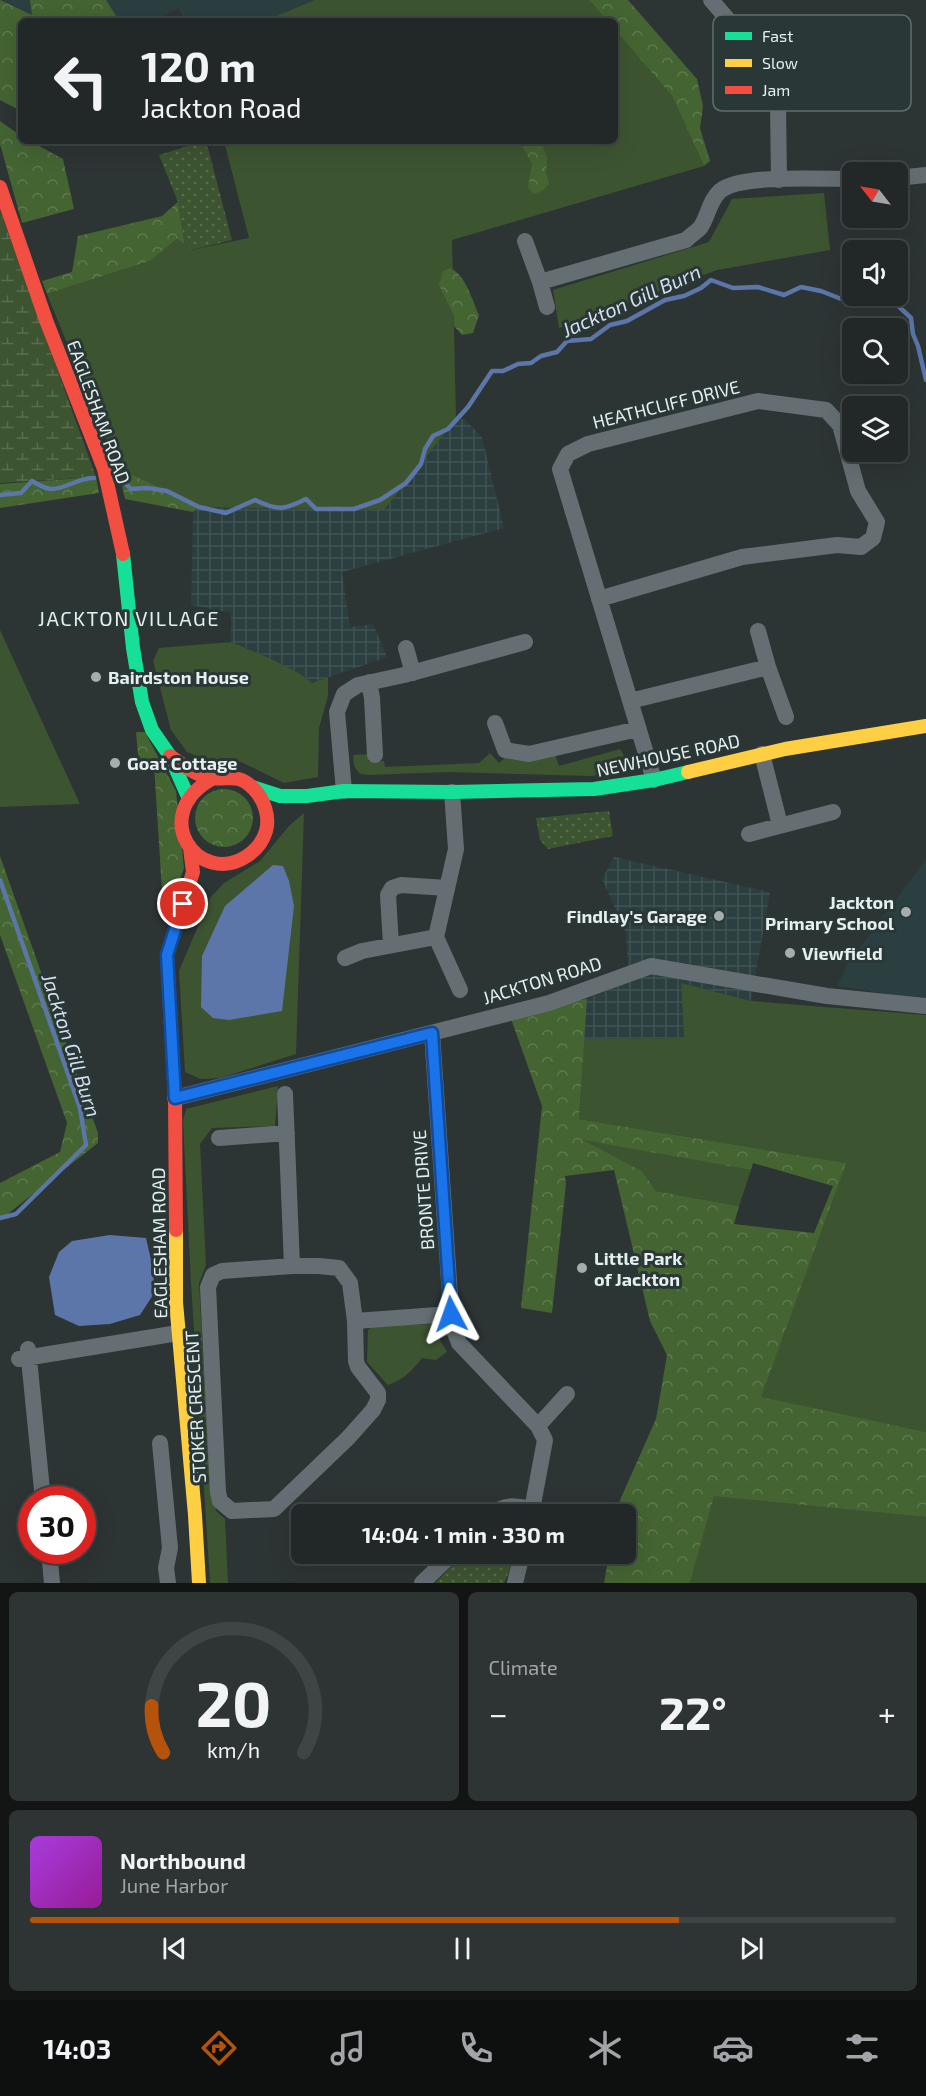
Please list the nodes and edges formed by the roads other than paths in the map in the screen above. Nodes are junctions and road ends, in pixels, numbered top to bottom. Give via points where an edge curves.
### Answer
1 (711, 0) edge
2 (724, 15) edge
3 (778, 111) edge
4 (926, 175) edge
5 (908, 177) edge
6 (842, 179) edge
7 (779, 180) junction
8 (0, 187) edge
9 (525, 241) dead end
10 (540, 282) junction
11 (547, 307) dead end
12 (599, 599) junction
13 (758, 630) dead end
14 (525, 642) dead end
15 (406, 648) dead end
16 (768, 667) junction
17 (413, 672) junction
18 (369, 682) junction
19 (630, 701) junction
20 (786, 717) dead end
21 (495, 723) dead end
22 (926, 726) edge
23 (638, 729) junction
24 (762, 754) junction
25 (375, 755) dead end
26 (170, 756) junction
27 (212, 779) junction
28 (654, 780) junction
29 (252, 787) junction
30 (344, 791) junction
31 (452, 792) junction
32 (307, 796) junction
33 (189, 799) junction
34 (833, 812) dead end
35 (267, 825) junction
36 (780, 825) junction
37 (749, 834) dead end
38 (190, 848) junction
39 (229, 863) junction
40 (447, 888) junction
41 (183, 904) junction
42 (436, 937) junction
43 (391, 945) junction
44 (345, 958) dead end
45 (460, 990) dead end
46 (926, 1006) edge
47 (432, 1033) junction
48 (285, 1094) dead end
49 (175, 1098) junction
50 (287, 1132) junction
51 (219, 1138) dead end
52 (292, 1266) junction
53 (451, 1314) junction
54 (355, 1321) junction
55 (178, 1333) junction
56 (567, 1394) dead end
57 (538, 1426) junction
58 (160, 1443) dead end
59 (41, 1486) edge
60 (533, 1504) edge
61 (50, 1564) edge
62 (442, 1564) edge
63 (520, 1564) edge
64 (52, 1583) edge
65 (168, 1583) edge
66 (199, 1583) edge
67 (422, 1583) edge
68 (515, 1583) edge

1 - 2 street
3 - 7 street
4 - 5 street
6 - 7 street
7 - 10 street via 735,183 719,192 700,228 686,240
8 - 26 main road, EAGLESHAM ROAD via 104,469 123,555 142,702 153,730
9 - 10 street
10 - 11 street
12 - 12 street, HEATHCLIFF DRIVE via 560,469 568,454 588,444 758,401 826,410 840,426 858,491 877,522 873,538 861,547 837,544 741,557
12 - 19 street, HEATHCLIFF DRIVE
13 - 16 street
14 - 17 street
15 - 17 street
16 - 19 street
16 - 20 street
17 - 18 street
18 - 25 street
18 - 30 street via 344,694 337,712
19 - 23 street, HEATHCLIFF DRIVE
21 - 23 street via 506,750 529,754
22 - 24 main road, NEWHOUSE ROAD
23 - 28 street, HEATHCLIFF DRIVE
24 - 28 main road, NEWHOUSE ROAD
24 - 36 street
26 - 27 main road, EAGLESHAM ROAD
26 - 33 main road, EAGLESHAM ROAD
27 - 29 main road via 226,777
27 - 33 main road via 199,785
28 - 31 main road, NEWHOUSE ROAD via 594,789
29 - 32 main road, NEWHOUSE ROAD via 280,796
29 - 35 main road via 264,804
30 - 31 main road, NEWHOUSE ROAD
30 - 32 main road, NEWHOUSE ROAD
31 - 40 street via 456,849
32 - 35 main road, NEWHOUSE ROAD via 281,811
33 - 38 main road via 181,821
34 - 36 street
35 - 39 main road via 255,851
36 - 37 street
38 - 39 main road via 215,863
38 - 41 main road, EAGLESHAM ROAD via 193,872
39 - 41 main road
40 - 42 street
40 - 43 street via 392,888 388,895
41 - 49 main road, EAGLESHAM ROAD via 167,955
42 - 43 street
42 - 45 street
43 - 44 street
46 - 47 street, JACKTON ROAD via 827,996 651,966 549,1003
47 - 49 street, JACKTON ROAD
47 - 53 street, BRONTE DRIVE
48 - 50 street
49 - 55 main road, EAGLESHAM ROAD
50 - 51 street
50 - 52 street
52 - 54 street, STOKER CRESCENT via 339,1268 350,1283
52 - 54 street, STOKER CRESCENT via 222,1270 213,1275 208,1287 218,1492 220,1501 232,1511 274,1509 373,1410 378,1393 356,1361
53 - 54 street
53 - 57 street, BRONTE DRIVE via 459,1343
55 - 59 street via 25,1355
55 - 66 main road, EAGLESHAM ROAD
56 - 57 street
57 - 60 street via 545,1440
58 - 65 street via 170,1548
61 - 64 street
62 - 67 street
63 - 68 street

